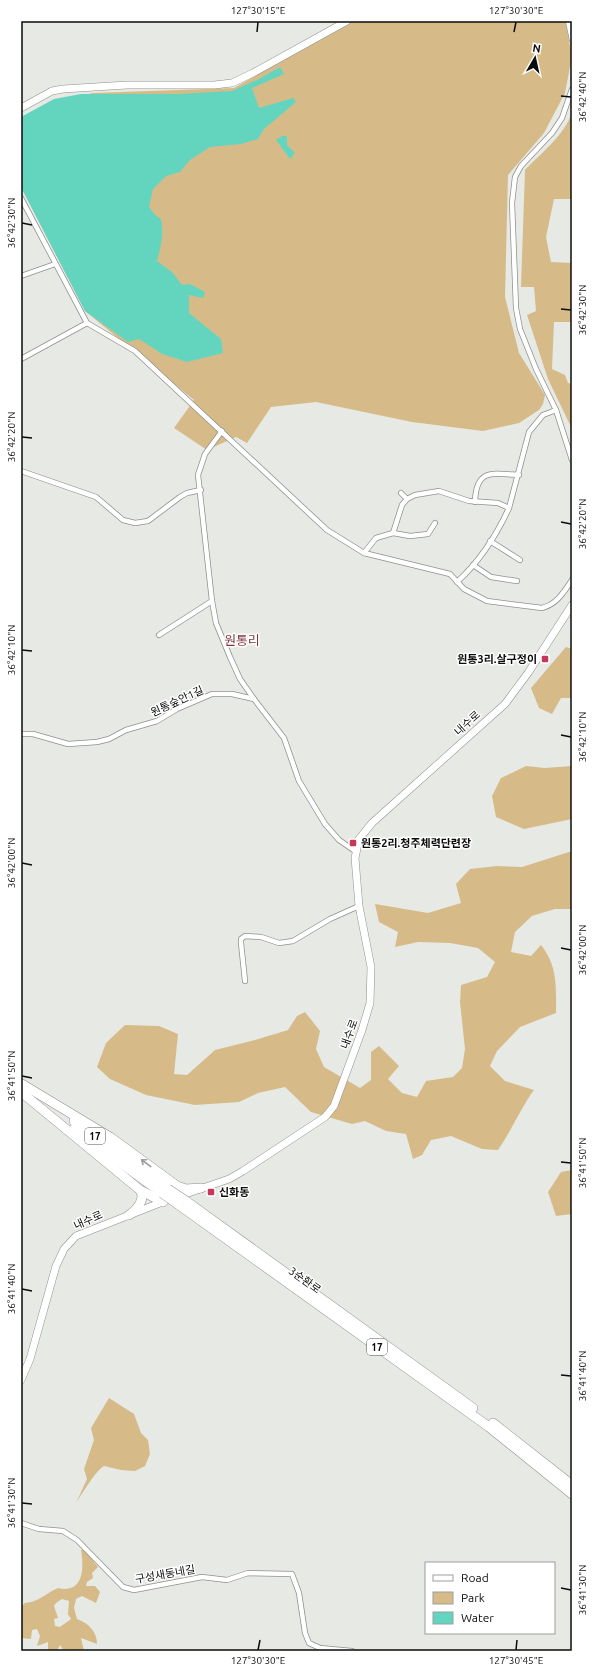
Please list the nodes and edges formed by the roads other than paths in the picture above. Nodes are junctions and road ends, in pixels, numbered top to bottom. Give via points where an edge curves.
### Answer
1 (347, 21) edge
2 (568, 21) edge
3 (572, 40) edge
4 (572, 89) edge
5 (21, 108) edge
6 (21, 198) edge
7 (55, 264) junction
8 (21, 276) edge
9 (87, 323) junction
10 (21, 359) edge
11 (556, 410) junction
12 (222, 431) junction
13 (572, 460) edge
14 (21, 471) edge
15 (518, 475) junction
16 (201, 490) junction
17 (401, 493) dead end
18 (407, 499) junction
19 (475, 502) junction
20 (509, 508) junction
21 (435, 523) dead end
22 (393, 533) junction
23 (490, 541) junction
24 (364, 553) junction
25 (520, 560) dead end
26 (473, 565) junction
27 (572, 580) edge
28 (517, 581) dead end
29 (457, 582) junction
30 (212, 601) junction
31 (572, 605) edge
32 (159, 635) dead end
33 (254, 699) junction
34 (21, 734) edge
35 (356, 851) junction
36 (359, 906) junction
37 (245, 981) dead end
38 (21, 1088) edge
39 (201, 1188) junction
40 (140, 1190) junction
41 (165, 1194) junction
42 (181, 1201) junction
43 (129, 1215) junction
44 (21, 1380) edge
45 (529, 1449) junction
46 (541, 1468) junction
47 (572, 1482) edge
48 (572, 1485) edge
49 (572, 1494) edge
50 (572, 1499) edge
51 (21, 1523) edge
52 (352, 1651) edge

1 - 5 street via 232,83 85,86 52,91
2 - 3 street
4 - 11 street via 562,118 552,133 521,166 515,178 512,203 516,308 520,329
6 - 7 street
7 - 8 street
7 - 9 street
9 - 10 street
9 - 12 street via 135,351
11 - 13 street
11 - 15 street via 543,415 529,432
12 - 16 street via 201,463 198,475
12 - 24 street via 327,530
14 - 16 street via 96,498 123,520 135,524 148,521 188,492
15 - 19 street via 492,473 484,476 476,489
15 - 20 street
16 - 30 street
17 - 18 street
18 - 19 street via 414,495 438,491
18 - 22 street via 399,511
19 - 20 street via 491,502
20 - 23 street
21 - 22 street via 428,534 410,536
22 - 24 street via 376,538
23 - 25 street
23 - 26 street
24 - 29 street via 450,574
26 - 28 street via 491,577
26 - 29 street
27 - 29 street via 557,600 542,608 487,601 464,589
30 - 32 street
30 - 33 street via 216,623 230,657
31 - 35 street, 내수로 via 505,704 372,823 362,834
33 - 34 street, 원통숲안1길 via 232,694 212,694 181,706 157,721 97,742 68,744 33,734
33 - 35 street via 284,738 299,781 325,824 338,840
35 - 36 street, 내수로
36 - 37 street via 330,919 293,941 279,943 261,937 245,936 241,944
36 - 39 street, 내수로 via 371,967 370,1003 334,1106 325,1117 242,1171 229,1179
38 - 40 highway
38 - 41 highway, 3순환로 / 17
39 - 41 highway
39 - 42 street, 내수로
40 - 41 highway
40 - 43 highway via 140,1202
41 - 42 highway, 3순환로 / 17, bridge
41 - 42 street, 내수로
41 - 43 street, 내수로
42 - 45 highway, 3순환로 / 17
42 - 46 highway, 3순환로 / 17
43 - 44 street, 내수로 via 76,1236 64,1249 56,1266 30,1358
45 - 47 highway
45 - 48 highway, 3순환로 / 17
46 - 49 highway, 3순환로 / 17
46 - 50 highway
51 - 52 street, 구성새동네길 via 39,1529 63,1531 77,1540 122,1587 134,1590 202,1577 227,1580 248,1573 292,1574 305,1633 310,1643 320,1648

